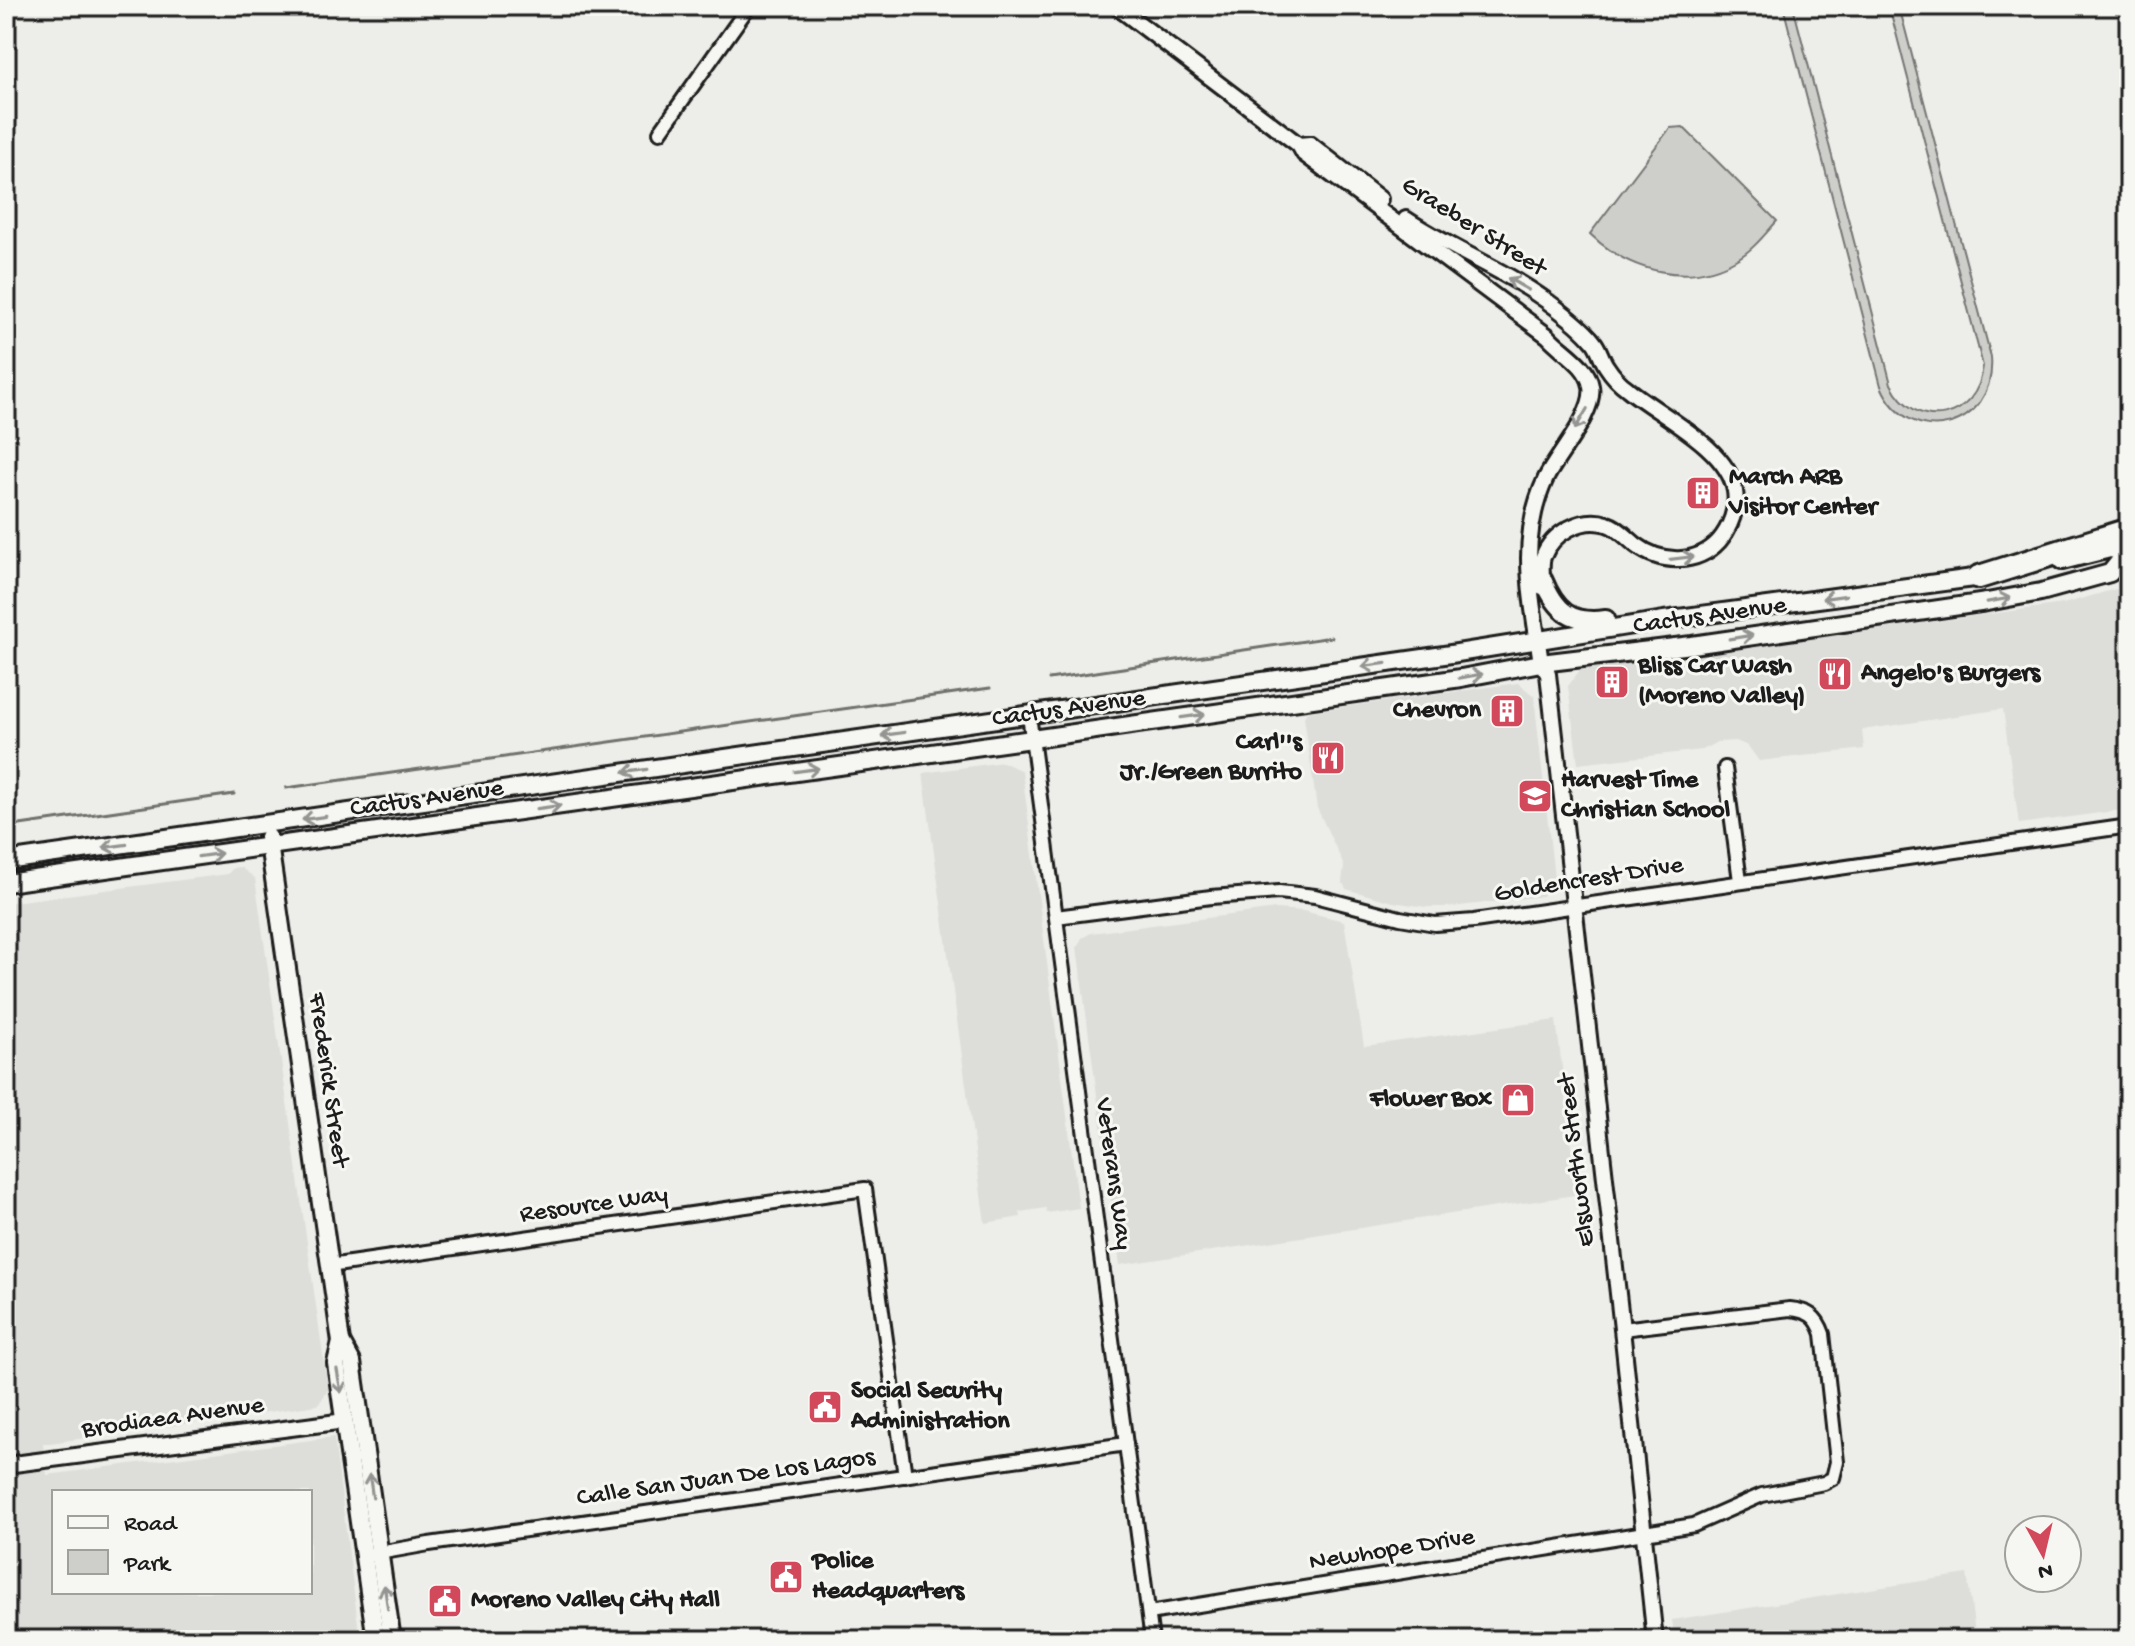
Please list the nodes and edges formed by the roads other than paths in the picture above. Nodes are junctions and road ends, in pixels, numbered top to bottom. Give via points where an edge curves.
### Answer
1 (749, 6) edge
2 (1116, 6) edge
3 (660, 132) dead end
4 (1299, 145) junction
5 (1596, 512) dead end
6 (1575, 526) junction
7 (2128, 545) edge
8 (1979, 577) joint
9 (1543, 579) junction
10 (1664, 620) junction
11 (1543, 638) junction
12 (1547, 667) junction
13 (1029, 715) junction
14 (1032, 739) junction
15 (1725, 768) dead end
16 (266, 825) junction
17 (2129, 826) edge
18 (269, 847) junction
19 (6, 861) edge
20 (1740, 881) junction
21 (6, 883) edge
22 (1573, 907) junction
23 (1056, 917) junction
24 (329, 1266) junction
25 (1622, 1329) junction
26 (341, 1342) junction
27 (345, 1421) junction
28 (1126, 1444) junction
29 (6, 1465) edge
30 (905, 1476) junction
31 (1643, 1532) junction
32 (372, 1554) junction
33 (1149, 1613) junction
34 (376, 1640) edge
35 (392, 1640) edge
36 (1152, 1640) edge
37 (1655, 1640) edge

1 - 3 street
2 - 4 street, Graeber Street
6 -> 4 street, Graeber Street via 1608,524 1657,557 1684,559 1710,550 1729,528 1735,491 1725,466 1694,436 1627,389 1607,368 1593,341 1546,300 1408,221 1310,144
4 -> 11 street, Graeber Street via 1304,154 1567,353 1586,375 1592,394 1544,483 1532,518 1528,565
5 - 6 street
6 - 9 street via 1547,548
7 - 8 highway
12 -> 7 main road, Cactus Avenue via 2041,592 2110,573
8 -> 10 main road, Cactus Avenue
9 - 10 main road via 1553,601 1578,619
9 - 11 street
10 - 11 main road, Cactus Avenue
11 - 12 street, Elsworth Street
11 -> 13 main road, Cactus Avenue
14 -> 12 main road, Cactus Avenue
12 - 22 street, Elsworth Street
13 - 14 street, Veterans Way
13 -> 16 main road, Cactus Avenue
18 -> 14 main road, Cactus Avenue
14 - 23 street, Veterans Way
15 - 20 street
16 - 18 main road, Frederick Street
16 -> 19 main road, Cactus Avenue
17 - 20 street, Goldencrest Drive
21 -> 18 main road, Cactus Avenue
18 - 24 main road, Frederick Street
20 - 22 street, Goldencrest Drive
22 - 23 street, Goldencrest Drive via 1435,924 1279,892
22 - 25 street, Elsworth Street
23 - 28 street, Veterans Way
24 - 26 main road, Frederick Street
24 - 30 street, Resource Way via 865,1189
25 - 31 street, Elsworth Street
25 - 31 street, Newhope Drive via 1808,1311 1823,1334 1836,1451 1833,1478 1824,1483 1762,1495 1694,1525
26 -> 27 main road, Frederick Street via 336,1363
32 -> 26 main road, Frederick Street via 352,1362
27 - 29 street, Brodiaea Avenue
27 - 32 main road, Frederick Street
28 - 30 street, Calle San Juan De Los Lagos
28 - 33 street, Veterans Way
30 - 32 street, Calle San Juan De Los Lagos
31 - 33 street, Newhope Drive
31 - 37 street, Elsworth Street
32 - 34 main road, Frederick Street
35 -> 32 main road, Frederick Street
33 - 36 street, Veterans Way

